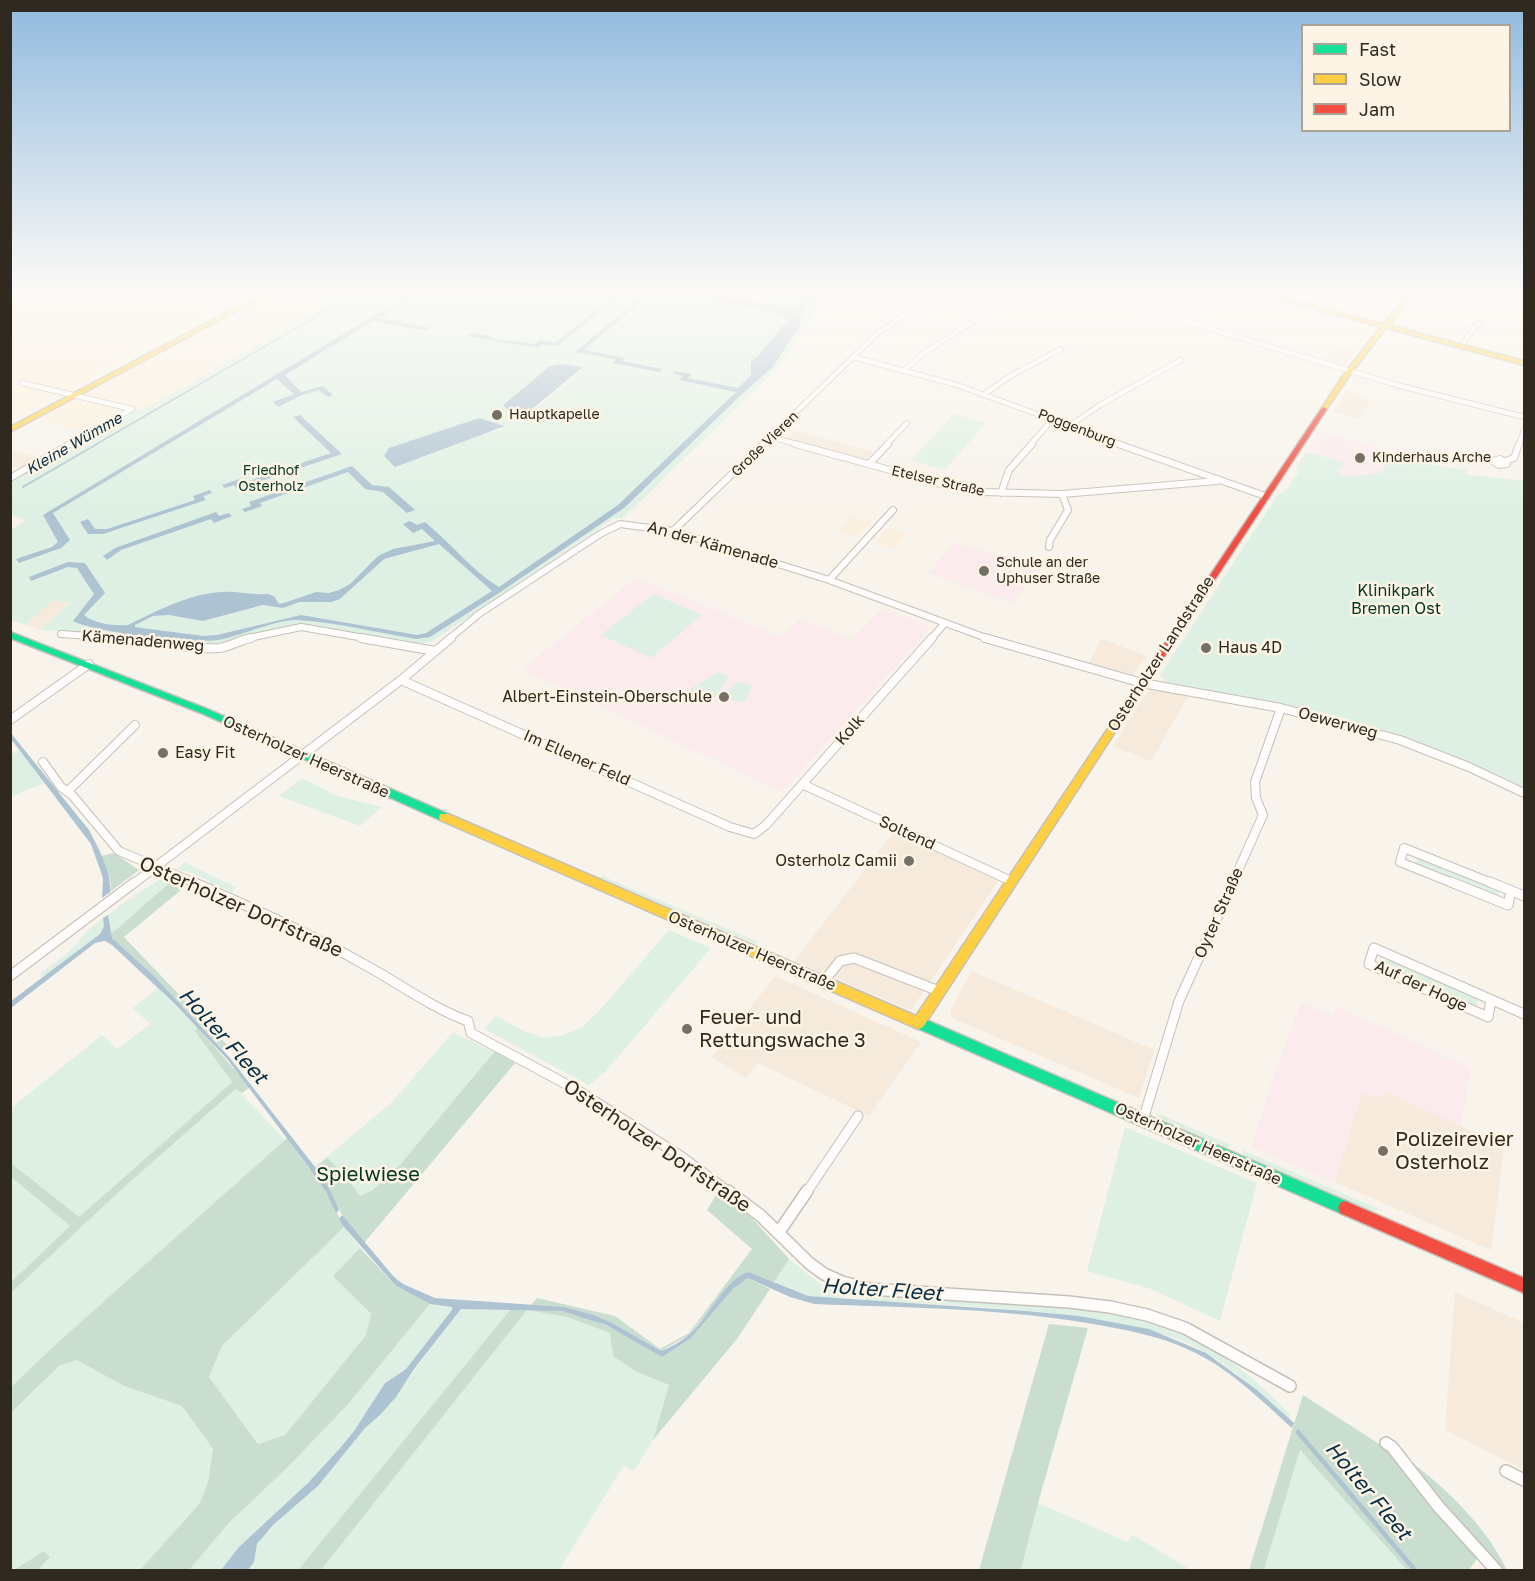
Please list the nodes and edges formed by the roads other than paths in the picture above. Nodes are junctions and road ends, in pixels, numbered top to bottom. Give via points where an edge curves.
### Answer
1 (127, 365) edge
2 (845, 365) edge
3 (881, 365) edge
4 (910, 365) edge
5 (1031, 365) edge
6 (1172, 365) edge
7 (1328, 365) edge
8 (1354, 365) edge
9 (903, 371) junction
10 (1349, 371) junction
11 (22, 383) dead end
12 (71, 395) junction
13 (983, 395) junction
14 (1524, 417) edge
15 (1053, 418) junction
16 (907, 423) dead end
17 (10, 424) edge
18 (1071, 425) junction
19 (10, 430) edge
20 (1524, 430) edge
21 (770, 437) junction
22 (1505, 461) dead end
23 (869, 464) junction
24 (10, 478) edge
25 (1216, 481) junction
26 (1001, 494) junction
27 (1062, 494) junction
28 (1265, 496) junction
29 (893, 510) dead end
30 (673, 531) junction
31 (1049, 547) dead end
32 (829, 580) junction
33 (945, 623) junction
34 (10, 634) edge
35 (61, 634) dead end
36 (435, 651) junction
37 (89, 664) junction
38 (401, 680) junction
39 (1143, 683) junction
40 (1281, 708) junction
41 (10, 720) edge
42 (135, 726) dead end
43 (303, 754) junction
44 (43, 762) dead end
45 (802, 784) junction
46 (68, 791) junction
47 (1524, 793) edge
48 (754, 834) joint
49 (158, 866) junction
50 (1011, 881) junction
51 (1511, 891) junction
52 (1524, 896) edge
53 (10, 976) edge
54 (824, 981) junction
55 (939, 991) junction
56 (1491, 1000) junction
57 (1524, 1014) edge
58 (918, 1023) junction
59 (858, 1116) dead end
60 (1143, 1120) junction
61 (778, 1232) junction
62 (1524, 1286) edge
63 (1290, 1386) dead end
64 (1386, 1443) dead end
65 (1506, 1471) dead end
66 (1524, 1480) edge
67 (1496, 1570) edge

1 - 12 main road
2 - 21 street, Große Vieren
3 - 9 street, Poggenburg
4 - 9 street
5 - 13 street
6 - 18 street
7 - 10 street
8 - 10 main road, Osterholzer Landstraße
9 - 13 street, Poggenburg
10 - 14 street
10 - 28 main road, Osterholzer Landstraße
11 - 12 street
12 - 17 main road
12 - 19 main road
12 - 24 street via 132,409
13 - 15 street, Poggenburg
15 - 18 street, Poggenburg
15 - 26 street via 1010,470
16 - 23 street
18 - 25 street, Poggenburg
20 - 22 street via 1514,458
21 - 23 street, Etelser Straße
21 - 30 street, Große Vieren
23 - 26 street, Etelser Straße via 941,484
25 - 27 street, Etelser Straße
25 - 28 street, Poggenburg
26 - 27 street, Etelser Straße
27 - 31 street via 1068,510
28 - 39 main road, Osterholzer Landstraße
29 - 32 street
30 - 32 street, An der Kämenade
30 - 36 street, An der Kämenade via 620,524 600,534 479,614
32 - 33 street, An der Kämenade
33 - 39 street, An der Kämenade via 1046,657
33 - 45 street, Kolk
34 - 37 main road, Osterholzer Heerstraße
35 - 36 street, Kämenadenweg via 222,648 236,641 301,627
36 - 38 street, An der Kämenade
37 - 41 street
37 - 43 main road, Osterholzer Heerstraße
38 - 43 street, An der Kämenade
38 - 48 street, Im Ellener Feld via 730,827
39 - 40 street, Oewerweg
39 - 50 main road, Osterholzer Landstraße
40 - 47 street, Oewerweg via 1400,740
40 - 60 street, Oyter Straße via 1255,782 1263,815 1179,1001
42 - 46 street
43 - 49 street, An der Kämenade
43 - 54 main road, Osterholzer Heerstraße
44 - 46 street, Osterholzer Dorfstraße
45 - 48 street, Kolk
45 - 50 street, Soltend
46 - 49 street, Osterholzer Dorfstraße via 120,851
49 - 53 street, An der Kämenade
49 - 61 street, Osterholzer Dorfstraße via 287,924 366,964 452,1015 468,1020 471,1033 577,1090 682,1157
50 - 55 main road, Osterholzer Landstraße
51 - 51 street via 1468,874 1404,848 1400,862 1508,905
51 - 52 street
54 - 55 street via 840,961 854,958
54 - 58 main road, Osterholzer Heerstraße
55 - 58 main road, Osterholzer Landstraße
56 - 56 street, Auf der Hoge via 1470,990 1374,948 1369,964 1488,1017
56 - 57 street, Auf der Hoge
58 - 60 main road, Osterholzer Heerstraße
59 - 61 street
60 - 62 main road, Osterholzer Heerstraße
61 - 63 street, Osterholzer Dorfstraße via 816,1268 846,1284 870,1289 1069,1302 1138,1313 1185,1328
64 - 67 street
65 - 66 street

